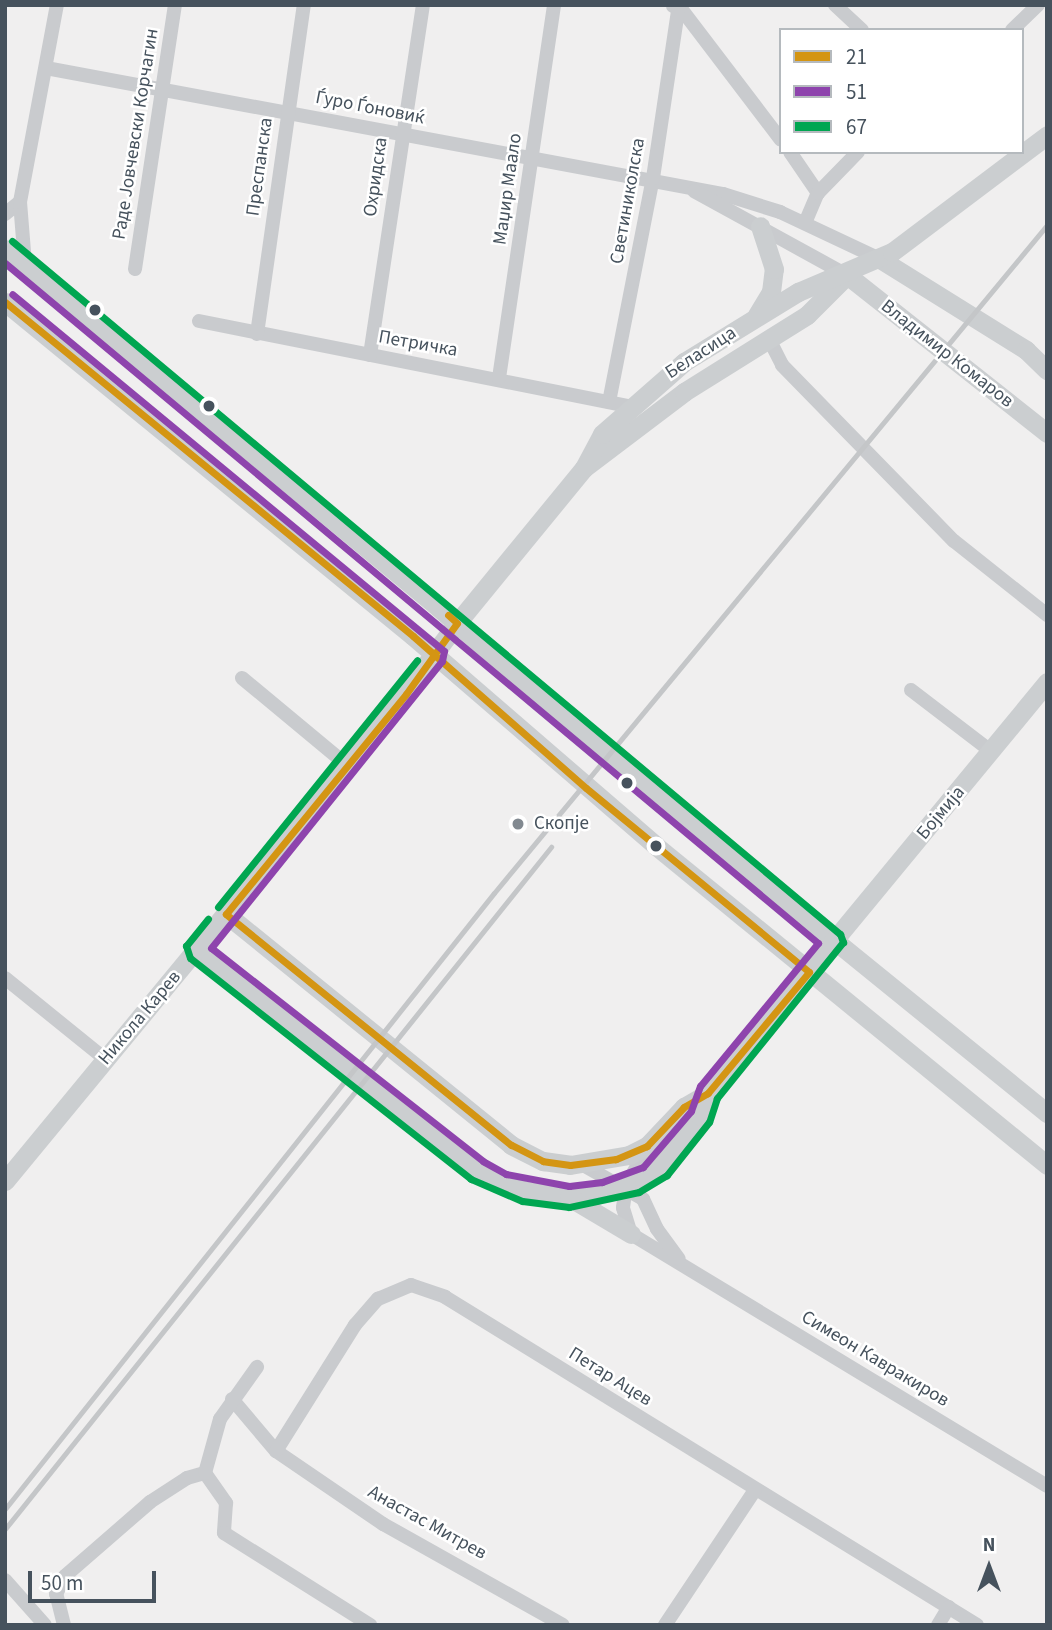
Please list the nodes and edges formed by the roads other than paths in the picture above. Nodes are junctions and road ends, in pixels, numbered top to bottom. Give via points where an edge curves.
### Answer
1 (57, 5) edge
2 (175, 5) edge
3 (304, 5) edge
4 (423, 5) edge
5 (554, 5) edge
6 (835, 5) edge
7 (1038, 5) edge
8 (676, 6) edge
9 (860, 28) edge
10 (1014, 28) edge
11 (46, 68) junction
12 (161, 89) junction
13 (287, 112) junction
14 (402, 134) junction
15 (1047, 135) edge
16 (779, 137) edge
17 (1024, 152) edge
18 (791, 154) edge
19 (856, 154) edge
20 (1021, 154) edge
21 (532, 156) junction
22 (653, 178) junction
23 (687, 187) junction
24 (818, 193) junction
25 (20, 202) junction
26 (5, 214) edge
27 (805, 223) junction
28 (760, 226) junction
29 (5, 249) edge
30 (880, 259) junction
31 (25, 264) junction
32 (135, 269) dead end
33 (848, 275) junction
34 (5, 302) edge
35 (753, 320) junction
36 (199, 321) dead end
37 (257, 334) junction
38 (769, 339) junction
39 (370, 355) junction
40 (1047, 370) edge
41 (499, 378) junction
42 (608, 402) junction
43 (630, 406) junction
44 (1047, 433) edge
45 (584, 468) junction
46 (1047, 615) edge
47 (457, 623) junction
48 (434, 654) junction
49 (242, 678) dead end
50 (1047, 682) edge
51 (911, 690) dead end
52 (992, 752) junction
53 (348, 766) junction
54 (233, 919) junction
55 (833, 942) junction
56 (203, 955) junction
57 (808, 972) junction
58 (5, 978) edge
59 (105, 1059) junction
60 (708, 1093) junction
61 (1047, 1113) edge
62 (648, 1146) junction
63 (583, 1165) junction
64 (1047, 1165) edge
65 (660, 1167) junction
66 (5, 1181) edge
67 (626, 1186) junction
68 (569, 1197) junction
69 (650, 1216) junction
70 (631, 1234) junction
71 (684, 1265) junction
72 (257, 1367) dead end
73 (232, 1399) junction
74 (276, 1451) junction
75 (205, 1474) junction
76 (1047, 1486) edge
77 (755, 1490) junction
78 (5, 1580) edge
79 (948, 1607) junction
80 (45, 1625) edge
81 (64, 1625) edge
82 (370, 1625) edge
83 (563, 1625) edge
84 (665, 1625) edge
85 (938, 1625) edge
86 (977, 1625) edge

1 - 11 street
2 - 12 street, Раде Јовчевски Корчагин
3 - 13 street, Преспанска
4 - 14 street, Охридска
5 - 21 street, Маџир Маало
6 - 9 street
7 - 10 street
8 - 16 street
8 - 22 street, Светиниколска
11 - 12 street, Ѓуро Ѓоновиќ
11 - 25 street
12 - 13 street, Ѓуро Ѓоновиќ
12 - 32 street, Раде Јовчевски Корчагин
13 - 14 street, Ѓуро Ѓоновиќ
13 - 37 street, Преспанска
14 - 21 street, Ѓуро Ѓоновиќ
14 - 39 street, Охридска
15 - 17 street, Беласица
18 - 24 street
19 - 24 street
20 - 30 street, Беласица
21 - 22 street, Ѓуро Ѓоновиќ
21 - 41 street, Маџир Маало
22 - 23 street, Ѓуро Ѓоновиќ
22 - 42 street, Светиниколска
23 - 27 street, Ѓуро Ѓоновиќ via 723,194
23 - 28 street, Ѓуро Ѓоновиќ
24 - 27 street
25 - 26 street
25 - 31 street
27 - 30 street, Ѓуро Ѓоновиќ
28 - 33 street, Ѓуро Ѓоновиќ
28 - 35 street via 775,270 771,292
29 - 31 street
30 - 33 street, Беласица
30 - 40 street, Владимир Комаров via 1026,350
31 - 47 street
33 - 35 street, Беласица via 807,288
33 - 38 street, Беласица via 815,309
33 - 44 street, Владимир Комаров
34 - 48 street
35 - 43 street, Беласица via 684,362
36 - 37 street, Петричка
37 - 39 street, Петричка
38 - 45 street, Беласица via 666,405
38 - 46 street via 782,365 954,541
39 - 41 street, Петричка
41 - 42 street, Петричка
42 - 43 street, Петричка
43 - 45 street, Беласица via 598,440
45 - 47 street, Беласица
47 - 48 street, Никола Карев
47 - 55 street
48 - 53 street, Никола Карев
48 - 57 street via 586,788
49 - 53 street
50 - 52 street, Бојмија
51 - 52 street
52 - 55 street, Бојмија
53 - 54 street, Никола Карев
54 - 56 street, Никола Карев
54 - 63 street via 511,1145 543,1161
55 - 57 street
55 - 61 street
56 - 59 street, Никола Карев
56 - 68 street via 477,1170 525,1191
57 - 60 street
57 - 64 street
58 - 59 street
59 - 66 street, Никола Карев
60 - 62 street via 684,1107
60 - 65 street via 700,1116
62 - 63 street
62 - 67 street
63 - 67 street, Симеон Кавракиров
65 - 67 street
65 - 69 street via 649,1188
67 - 68 street
67 - 69 street, Симеон Кавракиров via 643,1199
67 - 70 street via 623,1208
68 - 70 street
69 - 71 street, Симеон Кавракиров
70 - 71 street, Симеон Кавракиров
71 - 76 street, Симеон Кавракиров
72 - 73 street
73 - 74 street, Анастас Митрев
73 - 75 street via 220,1419
74 - 77 street, Петар Ацев via 355,1325 378,1299 411,1285 445,1297
74 - 83 street, Анастас Митрев via 383,1524
75 - 81 street via 187,1478 150,1502 65,1576 56,1594
75 - 82 street via 226,1503 225,1532
77 - 79 street, Петар Ацев
77 - 84 street
78 - 80 street
79 - 85 street
79 - 86 street, Петар Ацев

